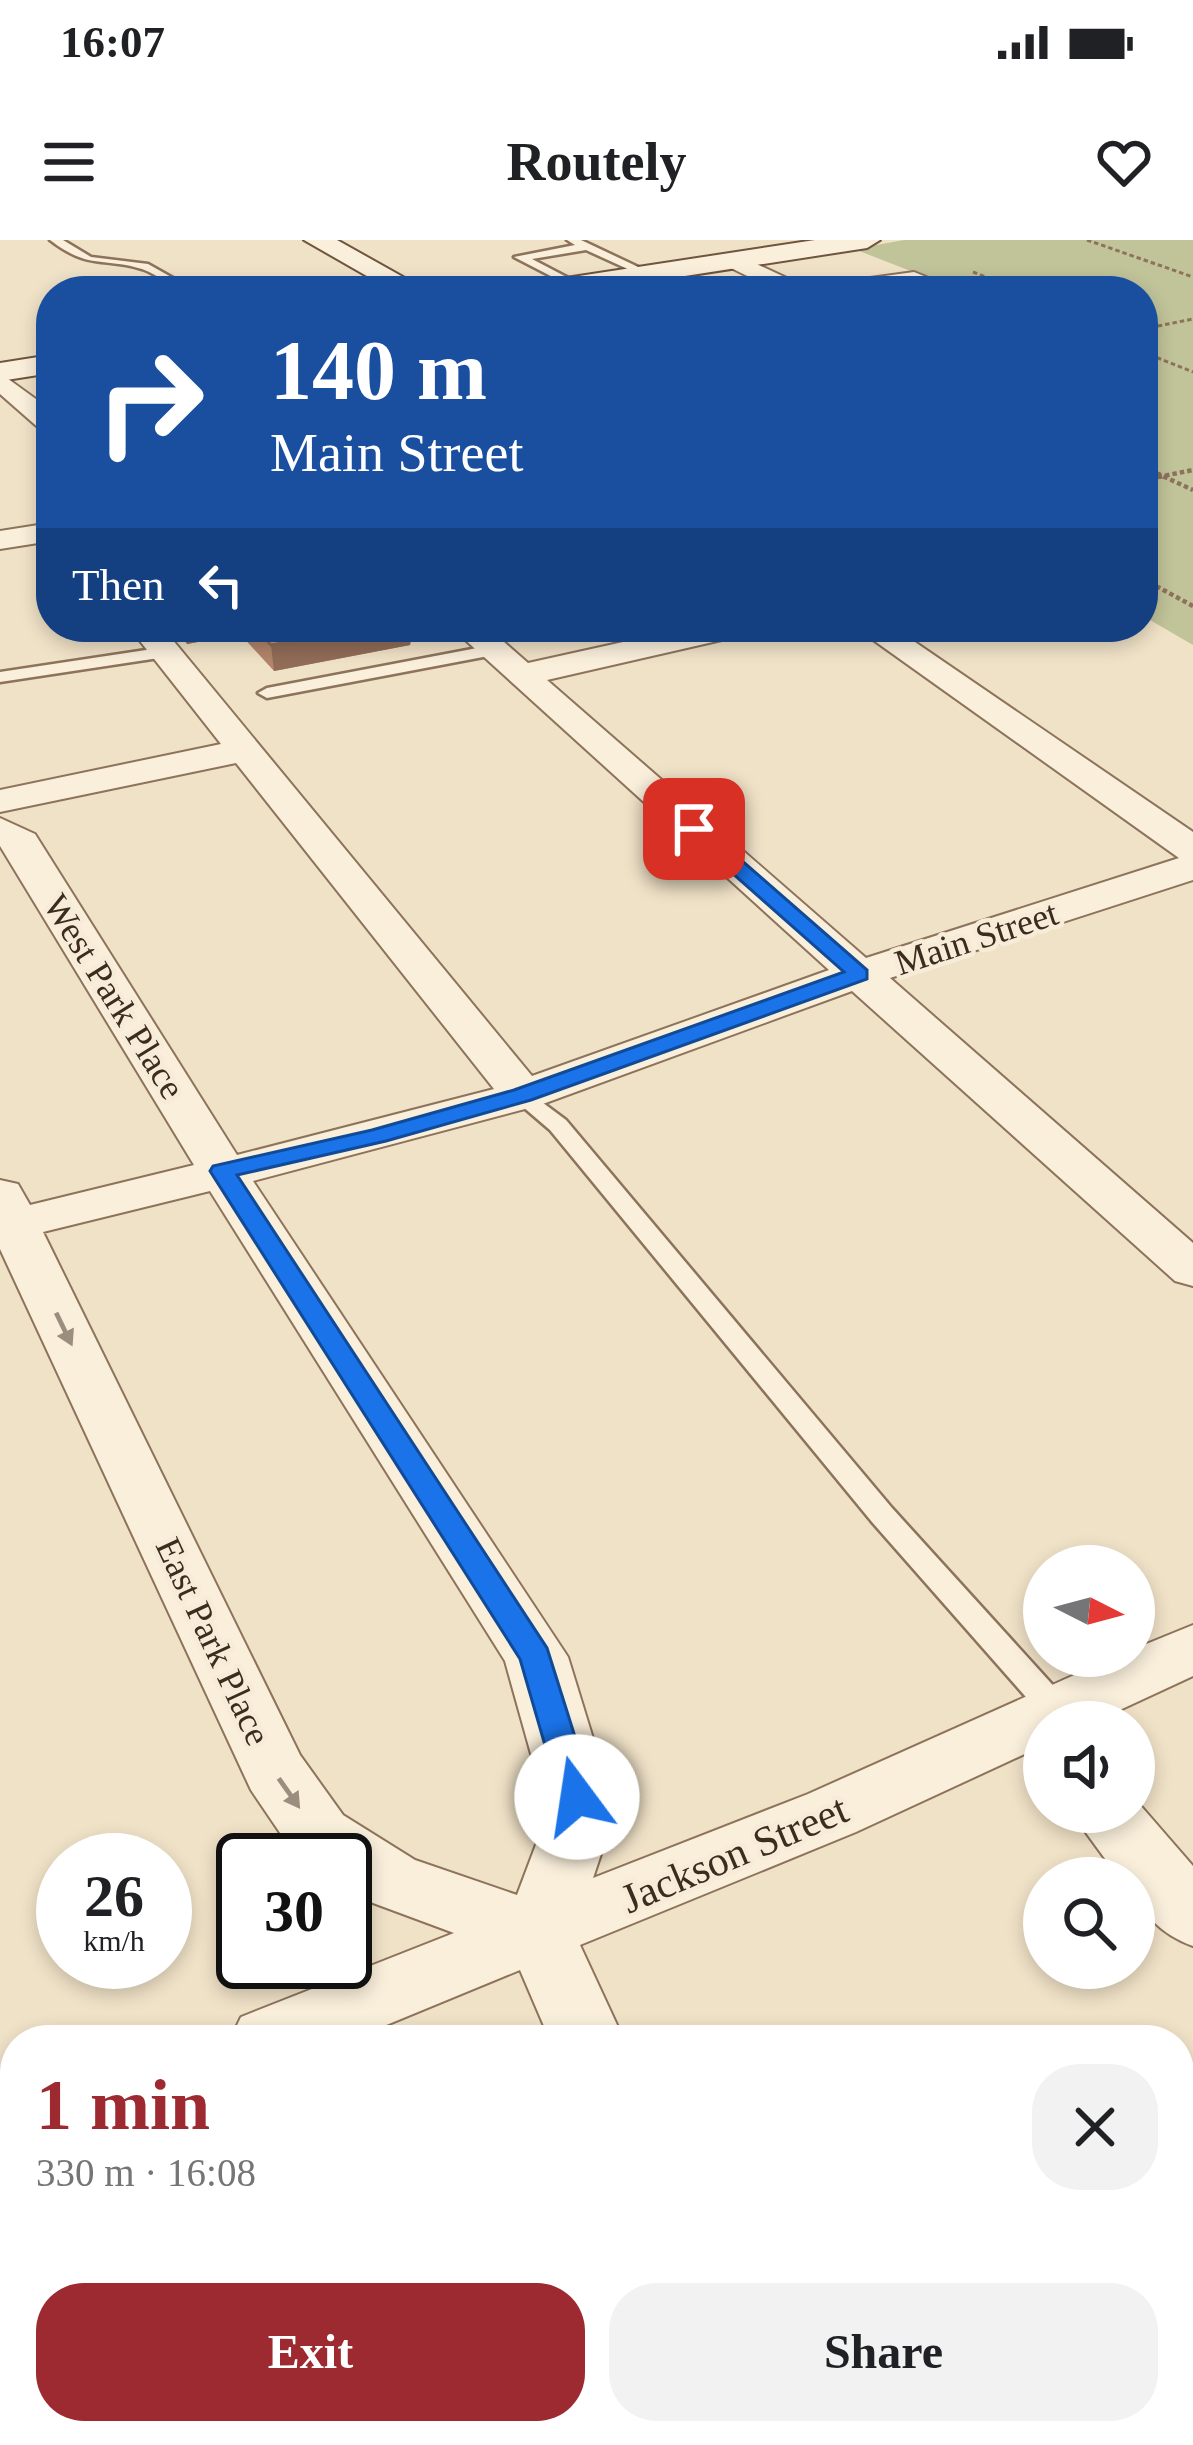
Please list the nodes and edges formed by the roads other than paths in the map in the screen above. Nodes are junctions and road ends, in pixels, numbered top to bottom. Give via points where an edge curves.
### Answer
1 (55, 240) edge
2 (317, 240) edge
3 (572, 240) edge
4 (867, 240) edge
5 (825, 243) edge
6 (586, 247) junction
7 (734, 261) junction
8 (647, 274) junction
9 (162, 276) edge
10 (385, 276) edge
11 (557, 276) edge
12 (634, 276) edge
13 (765, 276) edge
14 (36, 366) edge
15 (0, 372) edge
16 (0, 381) edge
17 (36, 411) edge
18 (36, 534) edge
19 (0, 540) edge
20 (144, 642) edge
21 (158, 642) edge
22 (578, 642) edge
23 (893, 642) edge
24 (494, 650) edge
25 (0, 677) edge
26 (267, 693) dead end
27 (245, 750) junction
28 (0, 800) edge
29 (0, 830) edge
30 (1193, 850) edge
31 (1193, 867) edge
32 (859, 974) junction
33 (523, 1095) junction
34 (222, 1171) junction
35 (4, 1215) edge
36 (1193, 1270) edge
37 (1193, 1649) edge
38 (1025, 1701) edge
39 (1091, 1701) edge
40 (1023, 1734) edge
41 (1123, 1833) edge
42 (1193, 1916) edge
43 (539, 1933) junction
44 (305, 2025) edge
45 (580, 2025) edge

1 - 9 lane via 88,260
2 - 10 street
3 - 6 lane
4 - 5 street
5 - 7 street
6 - 8 lane
6 - 11 lane via 520,257
7 - 8 street
7 - 13 street
8 - 12 street
14 - 15 street
16 - 17 street
18 - 19 street
20 - 25 lane
21 - 27 street
22 - 24 street
23 - 30 street
24 - 26 lane
24 - 32 street
27 - 28 street
27 - 33 street
29 - 34 street, West Park Place via 21,842
31 - 32 street, Main Street
32 - 33 street, Main Street
32 - 36 street
33 - 34 street, Main Street
33 - 38 lane via 558,1125 882,1515
34 - 35 street, Main Street
34 - 43 street via 536,1657 577,1797 571,1842
35 -> 43 street, East Park Place via 275,1771 319,1835 389,1880
37 - 39 street, Jackson Street
40 - 43 street, Jackson Street
41 - 42 street
43 - 44 street, Jackson Street
43 - 45 street

